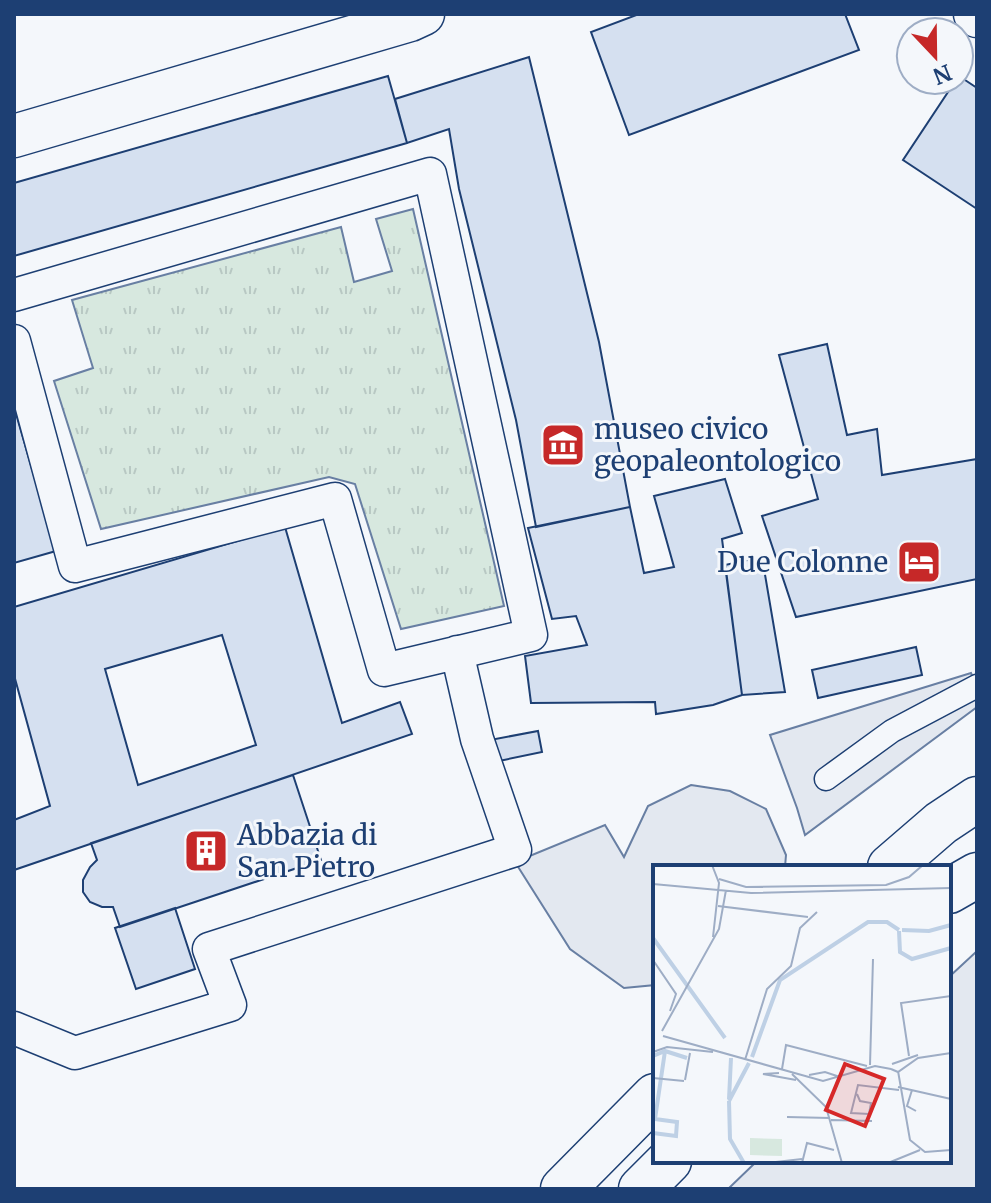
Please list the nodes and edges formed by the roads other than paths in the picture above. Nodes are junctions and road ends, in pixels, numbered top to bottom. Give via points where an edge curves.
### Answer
1 (423, 14) edge
2 (14, 136) edge
3 (14, 295) edge
4 (14, 341) edge
5 (457, 652) junction
6 (977, 686) edge
7 (826, 779) dead end
8 (977, 799) edge
9 (892, 865) edge
10 (977, 875) edge
11 (951, 890) edge
12 (14, 1028) edge
13 (653, 1098) edge
14 (667, 1163) edge
15 (563, 1189) edge
16 (641, 1189) edge

1 - 2 street
3 - 5 street via 430,174 531,635
4 - 5 street via 75,566 335,499 384,670
5 - 12 street via 477,739 515,850 209,949 230,1005 75,1053
6 - 7 lane via 892,731
8 - 9 main road
10 - 11 main road
13 - 15 main road
14 - 16 main road

